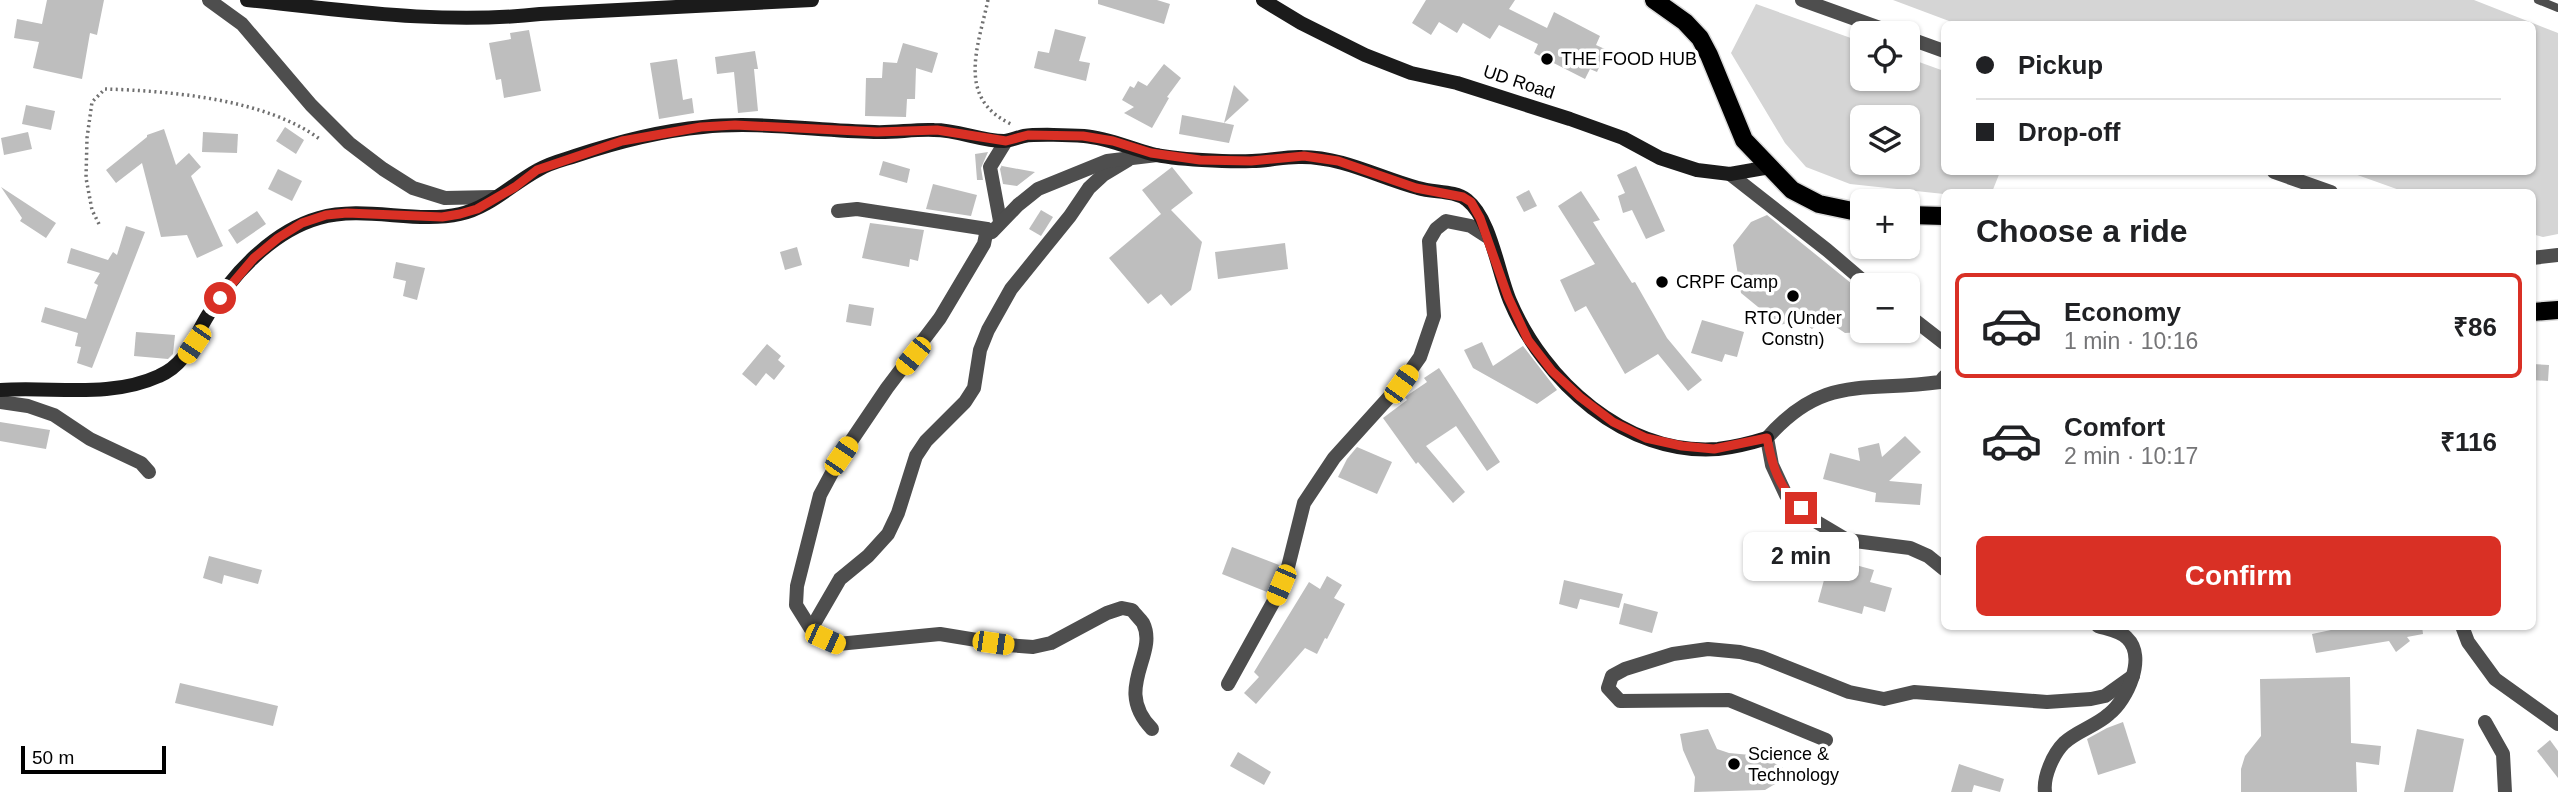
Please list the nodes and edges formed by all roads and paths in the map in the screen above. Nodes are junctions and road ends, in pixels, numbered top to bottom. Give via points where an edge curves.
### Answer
1 (209, 0) edge
2 (247, 0) edge
3 (812, 0) edge
4 (988, 0) edge
5 (1263, 0) edge
6 (1654, 0) edge
7 (1802, 0) edge
8 (2538, 0) edge
9 (2558, 8) edge
10 (1861, 21) edge
11 (1920, 42) edge
12 (1941, 50) edge
13 (1028, 135) junction
14 (1006, 141) junction
15 (330, 147) dead end
16 (1158, 155) junction
17 (1132, 158) junction
18 (1770, 167) junction
19 (1730, 174) junction
20 (2282, 175) edge
21 (2322, 189) edge
22 (494, 197) junction
23 (1850, 210) edge
24 (838, 211) dead end
25 (1920, 215) edge
26 (1941, 216) edge
27 (99, 224) dead end
28 (994, 225) junction
29 (1488, 237) junction
30 (2558, 255) edge
31 (2536, 258) edge
32 (1854, 273) edge
33 (2558, 310) edge
34 (2536, 312) edge
35 (1920, 324) edge
36 (1941, 341) edge
37 (1941, 381) edge
38 (0, 390) edge
39 (0, 402) edge
40 (1767, 438) junction
41 (149, 472) dead end
42 (1941, 567) edge
43 (811, 629) junction
44 (2113, 630) edge
45 (2464, 630) edge
46 (2133, 676) junction
47 (1228, 684) dead end
48 (2485, 722) dead end
49 (2558, 724) edge
50 (1152, 729) dead end
51 (1826, 740) dead end
52 (2044, 789) edge
53 (2505, 792) edge

1 - 22 street via 242,24 311,105 383,169 413,188 444,198
2 - 3 main road via 417,18 497,19
4 - 13 path via 974,80 982,102
5 - 19 main road, UD Road via 1301,23 1411,74 1457,83 1570,119 1697,170
6 - 18 main road via 1700,38 1744,140
7 - 10 street
8 - 9 lane
11 - 12 street
13 - 14 main road
13 - 16 main road via 1083,136
14 - 22 main road via 937,130 701,127 622,141 575,156 537,170
14 - 28 street via 990,167
15 - 27 path via 310,132 268,114 205,96 106,89 92,102 87,138 86,178
16 - 17 street
16 - 29 main road via 1251,161 1304,156 1338,161 1416,188 1463,197 1471,202
17 - 28 street via 1107,161 1038,189
17 - 43 street via 1089,188 1011,289 980,350 974,388 916,456 888,534 840,579
18 - 19 main road, UD Road
18 - 23 main road via 1792,190 1819,204
19 - 32 street
20 - 21 street
22 - 38 main road via 477,209 442,217 347,213 302,223 270,244 229,285 186,356 154,379 107,391
24 - 28 street via 857,209
25 - 26 main road
28 - 43 street via 940,318 887,388 820,495 797,586 796,605
29 - 40 main road via 1528,340 1552,371 1613,422 1646,438 1682,446 1714,449
29 - 47 street via 1472,226 1446,221 1429,241 1434,316 1420,357 1334,458 1304,503 1283,580
30 - 31 street
33 - 34 main road
35 - 36 street
37 - 40 street via 1825,394 1786,417
39 - 41 street via 54,415 90,439 141,463
40 - 42 street via 1772,465 1786,495 1815,520 1847,540 1909,548
43 - 50 street via 838,644 940,634 1033,647 1051,643 1107,613 1132,610 1143,624 1146,642 1135,699
44 - 46 street via 2127,637 2135,649
45 - 49 street via 2495,679
46 - 51 street via 2105,696 2091,699 2047,702 1914,692 1885,699 1849,692 1761,657 1708,649 1625,669 1612,676 1608,688 1620,701 1729,700
46 - 52 street via 2123,701 2109,715 2063,744 2051,762
48 - 53 street via 2503,754

